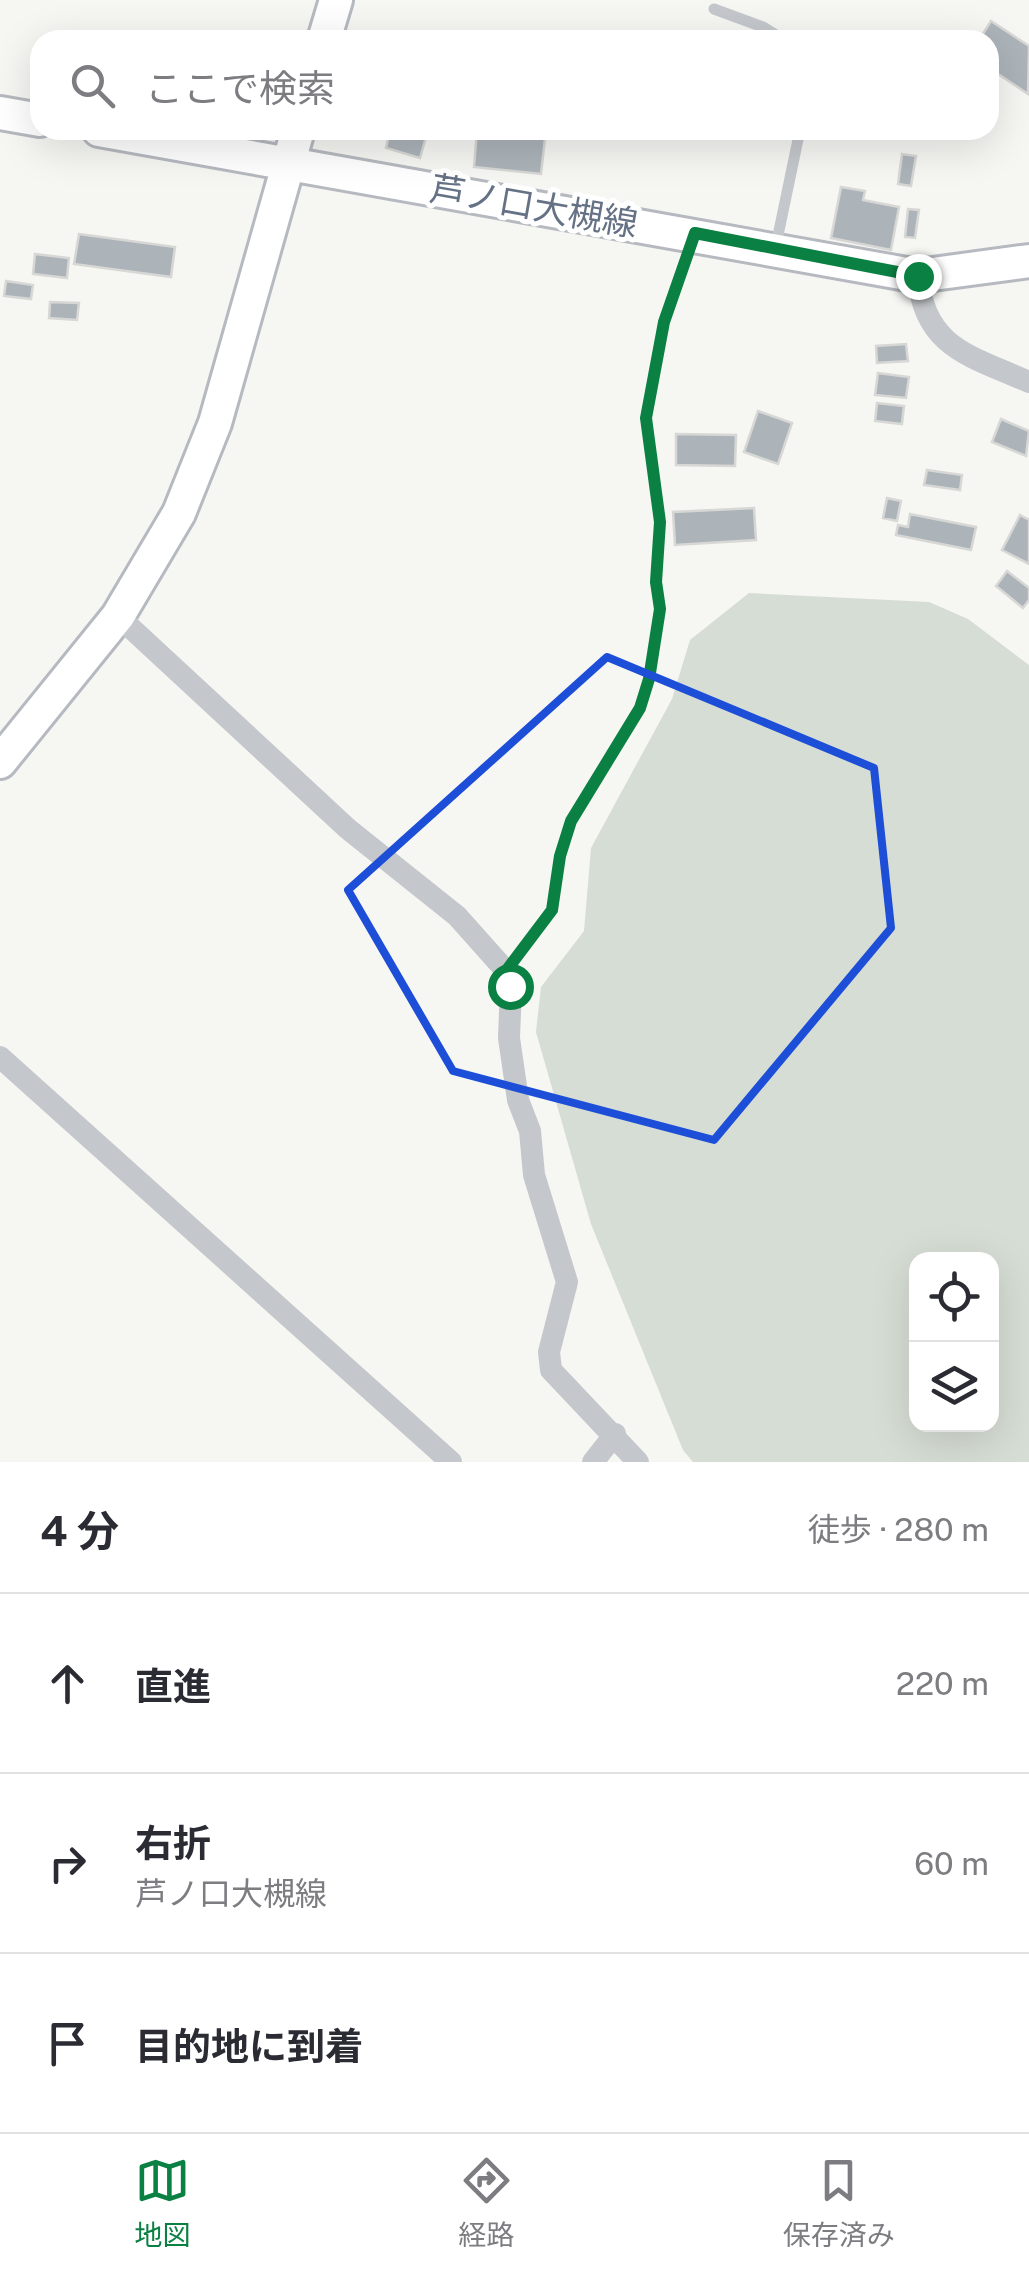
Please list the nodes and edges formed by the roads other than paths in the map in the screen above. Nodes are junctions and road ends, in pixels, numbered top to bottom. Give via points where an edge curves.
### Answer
1 (336, 0) edge
2 (714, 9) dead end
3 (327, 30) edge
4 (768, 30) edge
5 (0, 113) edge
6 (30, 118) edge
7 (156, 140) edge
8 (295, 140) edge
9 (798, 140) edge
10 (288, 163) junction
11 (775, 250) junction
12 (1029, 261) edge
13 (918, 276) junction
14 (1029, 382) edge
15 (118, 616) junction
16 (0, 762) edge
17 (0, 1057) edge
18 (615, 1434) junction
19 (450, 1462) edge
20 (593, 1462) edge
21 (638, 1462) edge

1 - 3 main road
2 - 4 lane
5 - 6 main road
7 - 10 main road, 芦ノ口大槻線
8 - 10 main road
9 - 11 lane
10 - 11 main road, 芦ノ口大槻線
10 - 15 main road via 215,423 179,513
11 - 13 main road, 芦ノ口大槻線
12 - 13 main road, 芦ノ口大槻線
13 - 14 street via 934,331 968,356
15 - 16 main road
15 - 18 street via 348,829 457,916 506,971 518,1100 568,1282 549,1352 552,1370 588,1414
17 - 19 street
18 - 20 street
18 - 21 street

